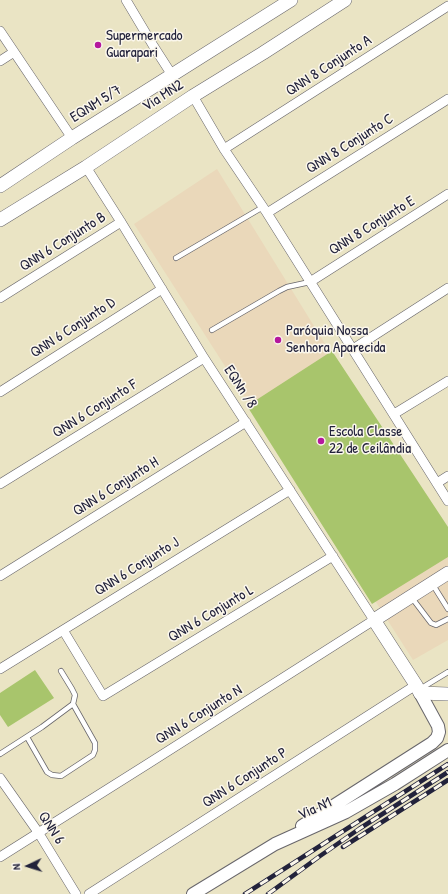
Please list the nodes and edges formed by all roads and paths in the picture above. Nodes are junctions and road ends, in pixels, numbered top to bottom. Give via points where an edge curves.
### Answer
1 (126, 0) edge
2 (291, 0) edge
3 (329, 0) edge
4 (345, 0) edge
5 (448, 6) edge
6 (0, 31) edge
7 (14, 52) junction
8 (263, 53) junction
9 (0, 61) edge
10 (172, 75) junction
11 (192, 96) junction
12 (448, 99) edge
13 (72, 138) junction
14 (224, 149) junction
15 (86, 167) junction
16 (0, 186) edge
17 (448, 194) edge
18 (265, 210) junction
19 (0, 220) edge
20 (121, 222) junction
21 (176, 258) dead end
22 (310, 282) junction
23 (448, 288) edge
24 (162, 289) junction
25 (0, 298) edge
26 (212, 330) dead end
27 (353, 349) junction
28 (204, 358) junction
29 (448, 381) edge
30 (0, 392) edge
31 (394, 414) junction
32 (246, 422) junction
33 (448, 476) edge
34 (437, 483) junction
35 (0, 484) edge
36 (290, 490) junction
37 (448, 501) edge
38 (333, 556) junction
39 (448, 573) edge
40 (0, 576) edge
41 (432, 583) junction
42 (411, 597) junction
43 (448, 609) edge
44 (448, 619) edge
45 (374, 620) junction
46 (63, 630) junction
47 (0, 669) edge
48 (61, 671) dead end
49 (448, 672) edge
50 (418, 690) junction
51 (448, 694) edge
52 (73, 704) junction
53 (27, 737) junction
54 (448, 750) edge
55 (0, 754) edge
56 (0, 778) edge
57 (38, 832) junction
58 (275, 844) junction
59 (0, 856) edge
60 (76, 894) edge
61 (89, 894) edge
62 (193, 894) edge

1 - 10 street
2 - 10 main road, EQNM 5/7
3 - 8 main road via 292,27
4 - 8 main road, Via MN2
5 - 14 street, QNN 8 Conjunto A
6 - 7 street, EQNM 5/7
7 - 9 street
7 - 13 street, EQNM 5/7
8 - 11 main road, Via MN2
10 - 13 main road, EQNM 5/7
11 - 14 street
11 - 15 main road, Via MN2
12 - 18 street, QNN 8 Conjunto C
13 - 16 main road
14 - 18 street
15 - 19 main road, Via MN2
15 - 20 street, EQNn /8
17 - 22 street, QNN 8 Conjunto E
18 - 21 lane
18 - 22 street
20 - 24 street, EQNn /8
20 - 25 street, QNN 6 Conjunto B
22 - 26 lane via 287,287
22 - 27 street
23 - 27 street
24 - 28 street, EQNn /8
24 - 30 street, QNN 6 Conjunto D
27 - 31 street
28 - 32 street, EQNn /8
28 - 35 street, QNN 6 Conjunto F
29 - 31 street
31 - 34 street
32 - 36 street, EQNn /8
32 - 40 street, QNN 6 Conjunto H
33 - 34 street
34 - 37 street
36 - 38 street, EQNn /8
36 - 46 street, QNN 6 Conjunto J
38 - 45 street, EQNn /8
38 - 46 street, QNN 6 Conjunto L via 103,696
39 - 41 main road
41 - 42 main road
41 - 43 lane
42 - 44 lane via 431,623 436,625
42 - 45 main road
45 - 50 main road
45 - 57 street, QNN 6 Conjunto N
46 - 47 street, QNN 6 Conjunto J
48 - 52 lane via 75,696
49 - 50 lane
50 - 51 main road
50 - 58 street via 438,726 437,738
50 - 61 street, QNN 6 Conjunto P
52 - 53 lane
52 - 53 lane via 95,743 93,755 60,776 52,775 47,772
53 - 55 lane
54 - 58 street, Via N1 via 346,812
56 - 57 street, QNN 6
57 - 59 street, QNN 6 Conjunto N
57 - 60 street, QNN 6
58 - 62 street, Via N1

